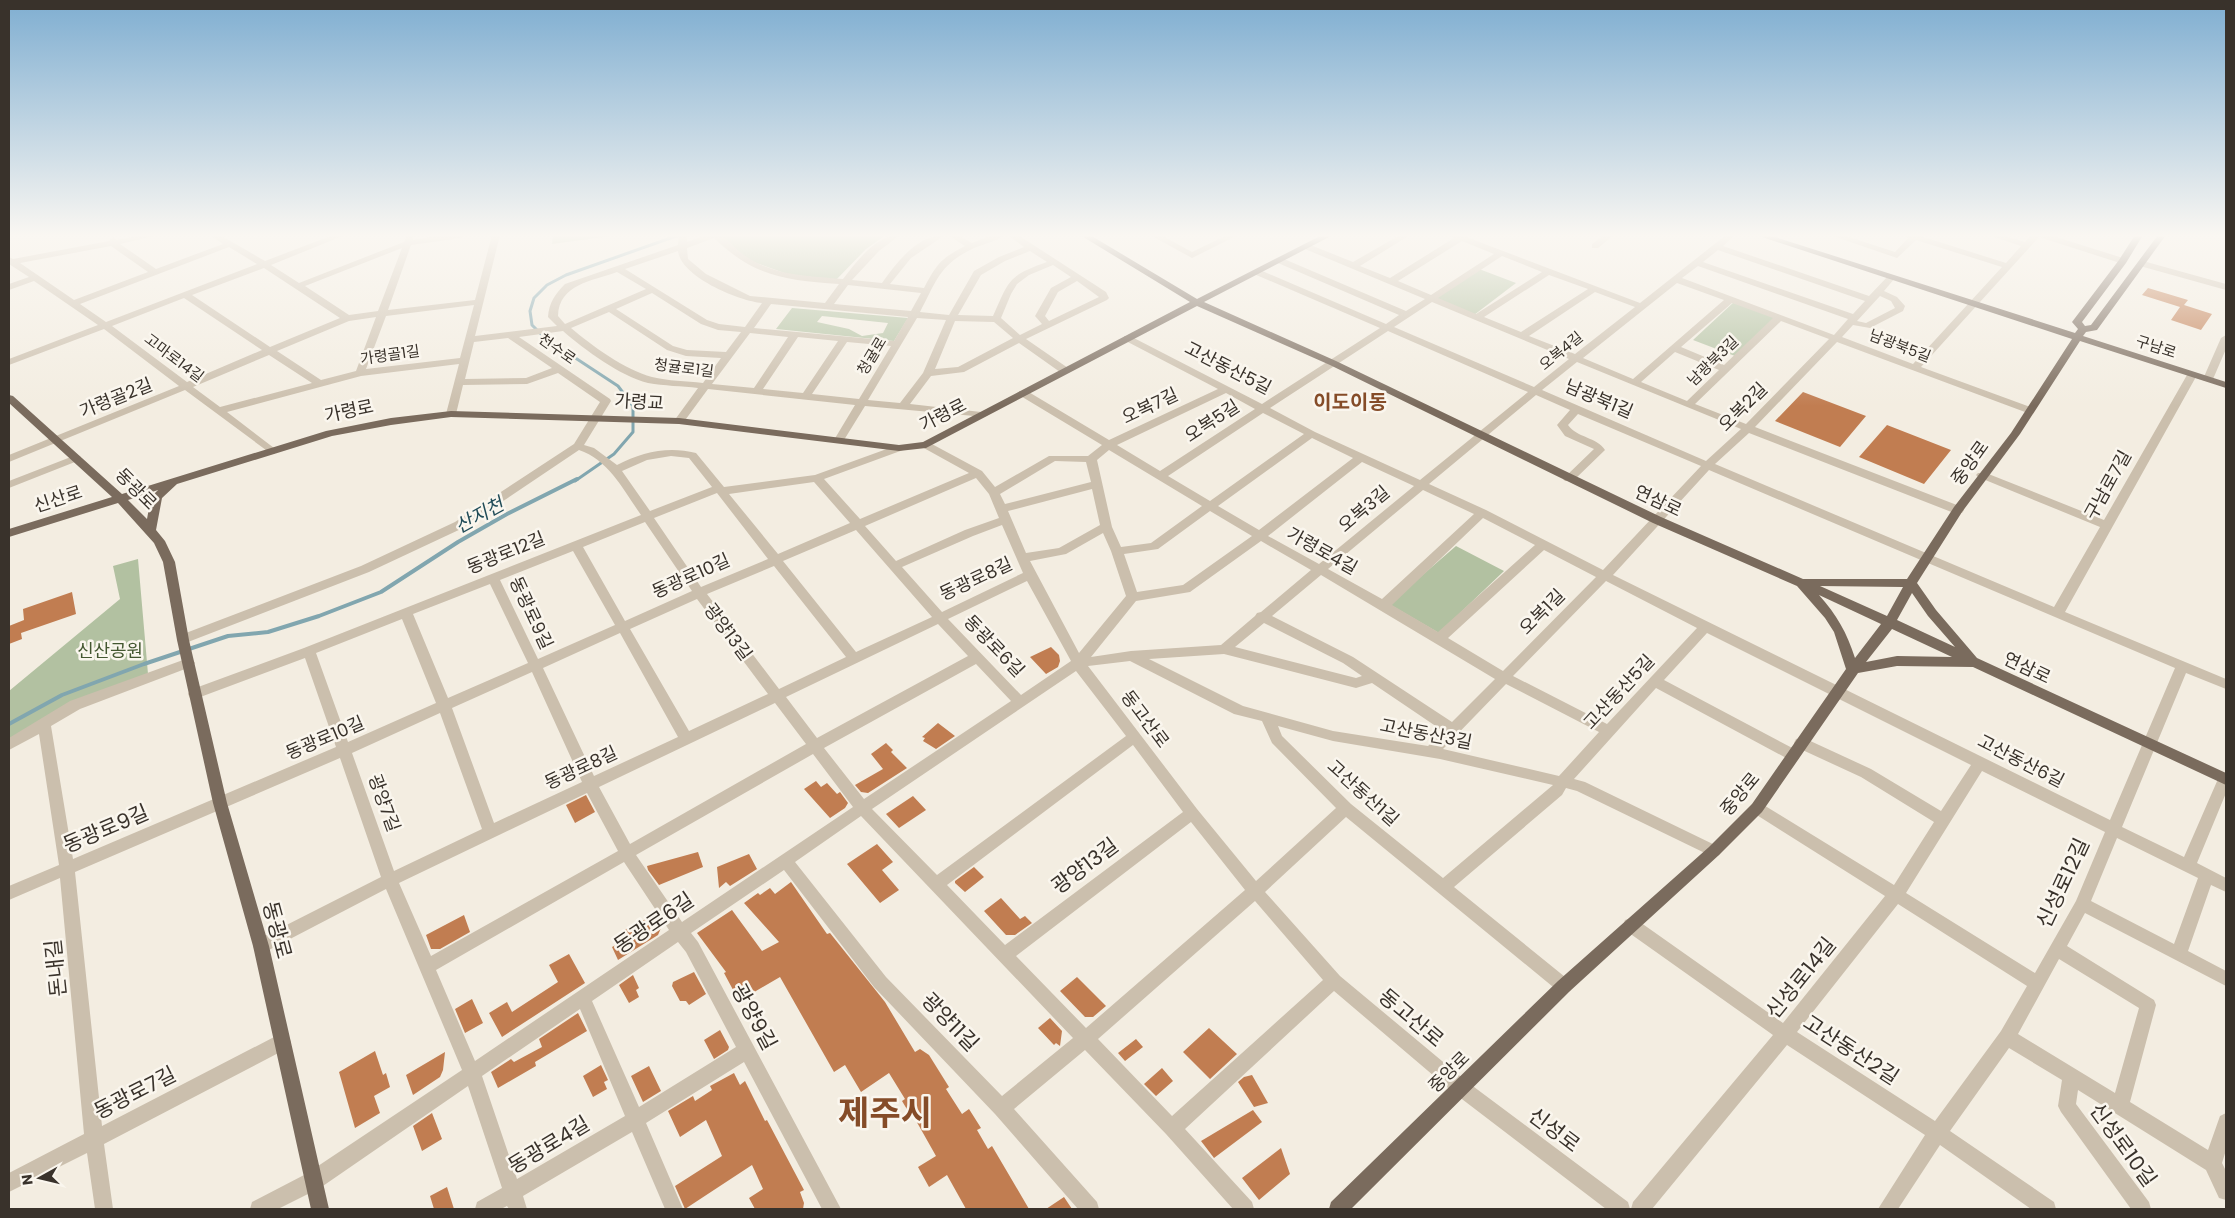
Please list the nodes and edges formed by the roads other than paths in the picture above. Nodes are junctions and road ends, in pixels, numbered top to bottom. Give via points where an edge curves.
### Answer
1 (927, 291) edge
2 (56, 292) edge
3 (103, 292) edge
4 (193, 292) edge
5 (307, 292) edge
6 (390, 292) edge
7 (482, 292) edge
8 (562, 292) edge
9 (648, 292) edge
10 (655, 292) edge
11 (731, 292) edge
12 (838, 292) edge
13 (967, 292) edge
14 (1007, 292) edge
15 (1053, 292) edge
16 (1100, 292) edge
17 (1179, 292) edge
18 (1219, 292) edge
19 (1303, 292) edge
20 (1353, 292) edge
21 (1414, 292) edge
22 (1442, 292) edge
23 (1517, 292) edge
24 (1590, 292) edge
25 (1602, 292) edge
26 (1658, 292) edge
27 (1711, 292) edge
28 (1777, 292) edge
29 (1848, 292) edge
30 (1878, 292) joint
31 (1934, 292) edge
32 (1985, 292) edge
33 (2100, 292) edge
34 (2122, 292) edge
35 (185, 295) junction
36 (1431, 299) junction
37 (1731, 299) junction
38 (1871, 300) junction
39 (479, 302) junction
40 (768, 302) junction
41 (73, 303) junction
42 (1198, 303) junction
43 (1974, 305) junction
44 (828, 306) junction
45 (1640, 306) junction
46 (609, 308) junction
47 (382, 314) junction
48 (914, 314) junction
49 (1407, 315) junction
50 (1780, 317) junction
51 (347, 318) junction
52 (952, 318) junction
53 (1476, 318) junction
54 (996, 320) junction
55 (1853, 320) junction
56 (106, 325) junction
57 (1048, 325) junction
58 (563, 328) junction
59 (1387, 328) junction
60 (747, 330) junction
61 (2080, 333) junction
62 (795, 334) junction
63 (510, 335) junction
64 (1522, 336) junction
65 (1127, 338) junction
66 (1836, 338) junction
67 (2226, 338) edge
68 (844, 339) junction
69 (1019, 339) junction
70 (470, 340) junction
71 (897, 344) junction
72 (1674, 348) junction
73 (269, 351) junction
74 (2223, 352) edge
75 (728, 355) junction
76 (1577, 358) junction
77 (465, 360) junction
78 (9, 362) edge
79 (1333, 363) junction
80 (1915, 368) junction
81 (559, 369) junction
82 (1726, 369) junction
83 (1064, 370) junction
84 (360, 373) junction
85 (928, 373) junction
86 (2192, 374) junction
87 (2208, 379) junction
88 (459, 382) junction
89 (1636, 382) junction
90 (320, 384) junction
91 (2226, 385) edge
92 (187, 386) junction
93 (705, 386) junction
94 (1227, 389) junction
95 (1536, 391) junction
96 (756, 392) junction
97 (1023, 393) junction
98 (805, 397) junction
99 (9, 398) edge
100 (861, 403) junction
101 (1688, 405) junction
102 (903, 407) junction
103 (1264, 408) junction
104 (1577, 409) junction
105 (2029, 410) junction
106 (219, 411) junction
107 (451, 414) junction
108 (981, 415) junction
109 (597, 417) junction
110 (679, 421) junction
111 (1747, 429) junction
112 (1311, 434) junction
113 (1482, 437) junction
114 (57, 440) junction
115 (838, 440) junction
116 (1110, 444) junction
117 (926, 445) junction
118 (578, 446) junction
119 (899, 448) junction
120 (270, 450) junction
121 (1361, 457) junction
122 (76, 458) junction
123 (1091, 458) junction
124 (9, 459) edge
125 (1708, 464) junction
126 (616, 470) junction
127 (198, 472) junction
128 (978, 473) junction
129 (1161, 475) junction
130 (1982, 475) junction
131 (817, 478) junction
132 (1569, 479) junction
133 (1098, 484) junction
134 (9, 485) edge
135 (1422, 485) junction
136 (719, 490) junction
137 (994, 493) junction
138 (118, 498) junction
139 (1210, 505) junction
140 (1958, 510) junction
141 (1482, 513) junction
142 (1003, 515) junction
143 (645, 516) junction
144 (1656, 520) junction
145 (858, 525) junction
146 (2107, 526) junction
147 (1106, 527) junction
148 (150, 531) junction
149 (9, 533) edge
150 (1260, 536) junction
151 (575, 544) junction
152 (1543, 544) junction
153 (1117, 551) junction
154 (1022, 558) junction
155 (777, 560) junction
156 (1926, 560) junction
157 (895, 566) junction
158 (1319, 571) junction
159 (1030, 574) junction
160 (1605, 575) junction
161 (493, 577) junction
162 (1800, 582) junction
163 (1911, 583) junction
164 (699, 593) junction
165 (1132, 597) junction
166 (1384, 606) junction
167 (406, 612) junction
168 (2057, 614) junction
169 (1261, 616) junction
170 (939, 617) junction
171 (1889, 623) junction
172 (1705, 627) junction
173 (621, 628) junction
174 (1439, 639) junction
175 (183, 640) junction
176 (1224, 649) junction
177 (309, 651) junction
178 (1131, 656) junction
179 (854, 657) junction
180 (977, 657) junction
181 (188, 663) junction
182 (1078, 663) junction
183 (1976, 663) junction
184 (535, 666) junction
185 (2182, 666) junction
186 (1852, 670) junction
187 (1375, 677) junction
188 (1503, 677) junction
189 (1654, 681) junction
190 (2226, 684) edge
191 (1837, 690) junction
192 (195, 694) junction
193 (776, 697) junction
194 (1020, 702) junction
195 (444, 706) junction
196 (1267, 718) junction
197 (44, 724) junction
198 (1453, 730) junction
199 (1609, 730) junction
200 (1134, 737) junction
201 (687, 740) junction
202 (2149, 743) junction
203 (9, 745) edge
204 (815, 746) junction
205 (1797, 749) junction
206 (344, 750) junction
207 (1431, 752) junction
208 (1980, 762) junction
209 (2226, 779) edge
210 (1561, 782) junction
211 (589, 784) junction
212 (220, 803) junction
213 (862, 808) junction
214 (1346, 808) junction
215 (1757, 808) junction
216 (1192, 813) junction
217 (1943, 820) junction
218 (2113, 828) junction
219 (490, 832) junction
220 (1714, 851) junction
221 (626, 853) junction
222 (785, 860) junction
223 (2188, 866) junction
224 (67, 868) junction
225 (2207, 875) junction
226 (390, 880) junction
227 (936, 884) junction
228 (2226, 885) edge
229 (1443, 887) junction
230 (1256, 892) junction
231 (9, 894) edge
232 (1896, 895) junction
233 (2082, 904) junction
234 (1632, 925) junction
235 (679, 932) junction
236 (261, 946) junction
237 (2057, 949) junction
238 (2178, 953) junction
239 (1004, 955) junction
240 (427, 967) junction
241 (2226, 979) edge
242 (1334, 982) junction
243 (2037, 983) junction
244 (1564, 986) junction
245 (583, 998) junction
246 (1785, 1034) junction
247 (2007, 1038) junction
248 (1086, 1040) junction
249 (282, 1042) junction
250 (747, 1050) junction
251 (472, 1073) junction
252 (2071, 1078) junction
253 (1460, 1087) junction
254 (2120, 1107) junction
255 (1001, 1108) junction
256 (636, 1119) junction
257 (2226, 1122) edge
258 (1172, 1128) junction
259 (1938, 1133) junction
260 (94, 1139) junction
261 (2213, 1163) junction
262 (313, 1181) junction
263 (9, 1183) edge
264 (2226, 1191) edge
265 (515, 1201) edge
266 (1613, 1207) edge
267 (104, 1209) edge
268 (260, 1209) edge
269 (320, 1209) edge
270 (484, 1209) edge
271 (674, 1209) edge
272 (832, 1209) edge
273 (1090, 1209) edge
274 (1245, 1209) edge
275 (1338, 1209) edge
276 (1640, 1209) edge
277 (1887, 1209) edge
278 (2047, 1209) edge
279 (2142, 1209) edge

1 - 48 street, 청귤로
2 - 41 street, 고마로14길
3 - 41 street
4 - 35 street
5 - 51 street
6 - 47 street
7 - 39 street
8 - 58 street via 553,308 553,317
9 - 46 street
10 - 60 street via 704,322
11 - 40 street
12 - 44 street
13 - 52 street
14 - 54 street
15 - 57 street via 1040,316
16 - 57 street via 1104,298
17 - 42 main road, 연삼로
18 - 42 main road, 가령로
19 - 59 street, 남광북1길
20 - 49 street
21 - 36 street
22 - 36 street, 오복5길
23 - 53 street
24 - 64 street
25 - 45 street
26 - 45 street, 오복4길
27 - 37 street, 남광북5길
28 - 55 street
29 - 38 street
30 - 38 street, 오복2길
30 - 55 street via 1894,299 1900,309 1867,326
31 - 43 main road, 구남로
32 - 43 street
33 - 61 main road, 중앙로 via 2077,322
34 - 61 main road, 중앙로 via 2094,328
35 - 56 street
35 - 73 street
36 - 49 street, 오복5길
36 - 53 street
37 - 50 street, 남광북5길
37 - 72 street, 남광북3길
38 - 55 street, 오복2길
39 - 47 street, 가령골2길
39 - 70 street
40 - 44 street
40 - 60 street
41 - 56 street, 고마로14길
42 - 65 main road, 가령로
42 - 79 main road, 연삼로
43 - 61 main road, 구남로
43 - 80 street
44 - 48 street
45 - 76 street, 오복4길
46 - 58 street
46 - 75 street via 670,348 686,353
47 - 51 street, 가령골2길
47 - 84 street
48 - 52 street
48 - 71 street, 청귤로
49 - 59 street, 오복5길
50 - 66 street, 남광북5길
50 - 82 street, 남광북3길
51 - 73 street, 가령골2길
52 - 54 street
52 - 85 street
53 - 64 street
54 - 69 street
55 - 66 street, 오복2길
56 - 78 street
56 - 92 street, 고마로14길
57 - 69 street
58 - 63 street
58 - 93 street, 청귤로1길 via 635,375 650,380
59 - 79 street, 오복5길
59 - 95 street, 남광북1길
60 - 62 street
60 - 75 street
61 - 86 main road, 구남로
61 - 105 main road, 중앙로
62 - 68 street
62 - 96 street
63 - 70 street
63 - 81 street, 천수로
64 - 76 street
65 - 83 main road, 가령로
65 - 94 street, 고산동산5길
66 - 80 street, 남광북5길
66 - 111 street, 오복2길
67 - 74 street
68 - 71 street
68 - 98 street
69 - 83 street
69 - 85 street via 960,370
70 - 77 street
71 - 100 street, 청귤로
72 - 82 street
72 - 89 street, 남광북3길
73 - 90 street
73 - 92 street, 가령골2길
74 - 87 street
75 - 93 street
76 - 89 street
76 - 95 street, 오복4길
77 - 84 street, 가령골1길
77 - 88 street
79 - 103 street, 오복5길
79 - 113 main road, 연삼로
80 - 105 street, 남광북5길
81 - 88 street via 527,381
81 - 109 street, 천수로 via 606,401
82 - 101 street, 남광북3길
83 - 97 main road, 가령로
84 - 90 street, 가령골1길
85 - 102 street
86 - 87 main road, 구남로
86 - 146 street, 구남로7길
87 - 91 main road, 구남로
88 - 107 street
89 - 101 street
90 - 106 street, 가령골1길
92 - 106 street, 고마로14길
92 - 114 street, 가령골2길
93 - 96 street, 청귤로1길
93 - 110 street
94 - 103 street, 고산동산5길
94 - 116 street, 오복7길
95 - 104 street, 남광북1길
95 - 113 street, 오복4길
96 - 98 street, 청귤로1길
97 - 108 main road, 가령로
97 - 116 street, 가령로4길
98 - 100 street, 청귤로1길
99 - 114 main road, 동광로
100 - 102 street, 청귤로1길
100 - 115 street, 청귤로
101 - 111 street
102 - 108 street, 청귤로1길
103 - 112 street, 고산동산5길
103 - 129 street, 오복5길
104 - 125 street, 남광북1길
104 - 132 street via 1562,425 1569,434 1600,450
105 - 130 main road, 중앙로 via 2015,434
106 - 120 street, 고마로14길
107 - 109 main road, 가령로
107 - 120 main road, 가령로 via 378,422
108 - 117 main road, 가령로
109 - 110 main road, 가령교
109 - 118 street
110 - 115 main road, 가령로
111 - 125 street, 오복2길
111 - 140 street
112 - 121 street, 고산동산5길
112 - 139 street
113 - 132 main road, 연삼로
113 - 135 street, 오복3길
114 - 122 main road, 동광로
114 - 124 street, 가령골2길
115 - 119 main road, 가령로
116 - 123 street, 오복7길
116 - 129 street, 가령로4길
117 - 119 main road, 가령로
117 - 128 street, 동고산로
118 - 126 street via 590,450
118 - 175 street via 459,525 365,569
119 - 131 street, 동광로12길
120 - 127 main road, 가령로
121 - 135 street, 고산동산5길
121 - 150 street
122 - 134 street
122 - 138 main road, 동광로
123 - 133 street
123 - 137 street via 1053,458
125 - 144 street, 오복2길
125 - 156 street, 남광북1길
126 - 136 street via 654,454 674,452 692,455
126 - 143 street, 광양13길
127 - 138 main road, 가령로
127 - 148 main road via 160,492
128 - 137 street, 동고산로
128 - 145 street, 동광로10길
129 - 139 street, 가령로4길
130 - 140 main road, 중앙로
130 - 146 street
131 - 136 street, 동광로12길
131 - 145 street
132 - 144 main road, 연삼로
133 - 142 street
133 - 147 street
135 - 141 street, 고산동산5길
135 - 158 street, 오복3길
136 - 143 street, 동광로12길
136 - 155 street
137 - 142 street, 동고산로
138 - 148 main road, 동광로
138 - 149 main road, 신산로
139 - 150 street, 가령로4길
139 - 153 street via 1154,546
140 - 156 main road, 중앙로
141 - 152 street, 고산동산5길
141 - 166 street
142 - 154 street, 동고산로
142 - 157 street
143 - 151 street, 동광로12길
143 - 164 street, 광양13길
144 - 160 street, 오복1길
144 - 162 main road, 연삼로
145 - 155 street, 동광로10길
145 - 157 street, 동광로8길
146 - 168 street, 구남로7길
147 - 153 street
147 - 154 street via 1062,551
148 - 175 main road, 동광로 via 168,562
150 - 158 street, 가령로4길
150 - 165 street via 1186,589
151 - 161 street, 동광로12길
151 - 173 street
152 - 160 street, 고산동산5길
152 - 174 street
153 - 165 street
154 - 159 street, 동고산로
155 - 164 street, 동광로10길
155 - 179 street
156 - 163 main road, 중앙로
156 - 168 street
157 - 170 street, 동광로8길
158 - 166 street, 가령로4길
158 - 169 street, 오복3길
159 - 170 street, 동광로8길
159 - 182 street, 동고산로
160 - 172 street, 고산동산5길
160 - 188 street, 오복1길
161 - 167 street, 동광로12길
161 - 184 street, 동광로9길
162 - 163 main road
162 - 171 main road, 연삼로
162 - 186 main road via 1833,620
163 - 171 main road, 중앙로
163 - 183 main road via 1932,613
164 - 173 street, 동광로10길
164 - 193 street, 광양13길
165 - 182 street
166 - 174 street, 가령로4길
167 - 177 street, 동광로12길
167 - 195 street
168 - 185 street
169 - 176 street, 오복3길
169 - 187 street
170 - 179 street, 동광로8길
170 - 180 street, 동광로6길
171 - 183 main road, 연삼로
171 - 186 main road, 중앙로
172 - 189 street, 고산동산5길
172 - 191 street, 고산동산5길
173 - 184 street, 동광로10길
173 - 201 street
174 - 188 street, 가령로4길
175 - 181 main road, 동광로
176 - 178 street
176 - 187 street via 1356,683
177 - 192 street, 동광로12길
177 - 206 street, 광양7길
178 - 182 street
178 - 196 street, 고산동산3길 via 1239,710
179 - 193 street, 동광로8길
180 - 194 street, 동광로6길
180 - 204 street
181 - 192 main road, 동광로
181 - 197 street via 75,705
182 - 194 street, 동광로6길
182 - 200 street, 동고산로
183 - 186 main road via 1897,661
183 - 202 main road, 연삼로
184 - 195 street, 동광로10길
184 - 211 street, 광양9길
185 - 190 street
185 - 202 street
186 - 191 main road, 중앙로
187 - 198 street
188 - 198 street, 오복1길
188 - 199 street, 가령로4길
189 - 199 street, 고산동산5길
189 - 205 street
191 - 205 main road, 중앙로
191 - 208 street, 고산동산6길
192 - 212 main road, 동광로
193 - 201 street, 동광로8길
193 - 204 street, 광양13길
194 - 213 street, 동광로6길
195 - 206 street, 동광로10길
195 - 219 street
196 - 207 street, 고산동산3길 via 1333,736
196 - 214 street, 고산동산1길 via 1277,739
197 - 203 street
197 - 224 street, 돈내길
198 - 207 street, 오복1길
199 - 210 street, 고산동산5길
200 - 216 street, 동고산로
200 - 227 street
201 - 211 street, 동광로8길
202 - 209 main road, 연삼로
202 - 218 street, 신성로12길
204 - 213 street, 광양13길
204 - 221 street
205 - 215 main road, 중앙로
205 - 217 street via 1866,773
206 - 212 street, 동광로10길
206 - 226 street, 광양7길
207 - 210 street, 고산동산3길
208 - 217 street, 신성로14길
208 - 218 street, 고산동산6길
209 - 223 street
210 - 220 street, 고산동산3길 via 1580,786
210 - 229 street via 1557,791
211 - 219 street, 동광로8길
211 - 221 street, 광양9길
212 - 224 street, 동광로9길
212 - 236 main road, 동광로
213 - 222 street, 동광로6길
213 - 227 street, 광양13길
214 - 229 street, 고산동산1길
214 - 230 street
215 - 220 main road, 중앙로
215 - 232 street
216 - 230 street, 동고산로
216 - 239 street, 광양13길
217 - 232 street, 신성로14길
218 - 223 street, 고산동산6길
218 - 233 street, 신성로12길
219 - 226 street, 동광로8길
220 - 234 main road, 중앙로
221 - 235 street, 광양9길
221 - 240 street
222 - 235 street, 동광로6길
222 - 255 street, 광양11길 via 880,982
223 - 225 street, 고산동산6길
224 - 231 street, 동광로9길
224 - 260 street, 돈내길
225 - 228 street, 고산동산6길
225 - 238 street
226 - 236 street, 동광로8길
226 - 240 street, 광양7길
227 - 239 street, 광양13길
229 - 244 street, 고산동산1길
230 - 242 street, 동고산로
230 - 248 street
232 - 243 street
232 - 246 street, 신성로14길
233 - 237 street, 신성로12길
233 - 238 street
234 - 244 main road, 중앙로
234 - 246 street, 고산동산2길
235 - 245 street, 동광로6길
235 - 250 street, 광양9길 via 692,947
236 - 249 main road, 동광로
237 - 243 street, 신성로12길
237 - 254 street via 2148,1005
238 - 241 street
239 - 248 street, 광양13길
240 - 251 street, 광양7길
242 - 253 street, 동고산로
242 - 258 street
243 - 247 street, 신성로12길
244 - 253 main road, 중앙로
245 - 251 street, 동광로6길
245 - 256 street
246 - 259 street, 고산동산2길
246 - 276 street, 신성로14길
247 - 252 street
247 - 259 street, 신성로12길
248 - 255 street
248 - 258 street, 광양13길
249 - 260 street, 동광로7길
249 - 262 main road, 동광로
250 - 256 street, 동광로4길
250 - 272 street, 광양9길
251 - 262 street, 동광로6길
251 - 265 street, 광양7길
252 - 254 street
252 - 279 street, 신성로10길 via 2067,1106
253 - 266 street, 신성로
253 - 275 main road, 중앙로
254 - 261 street
255 - 273 street, 광양11길
256 - 265 street, 동광로4길
256 - 271 street
257 - 261 street
258 - 274 street, 광양13길
259 - 277 street, 신성로12길
259 - 278 street, 고산동산2길
260 - 263 street, 동광로7길
260 - 267 street, 돈내길
261 - 264 street
262 - 268 street, 동광로6길
262 - 269 main road, 동광로
265 - 270 street, 동광로4길

